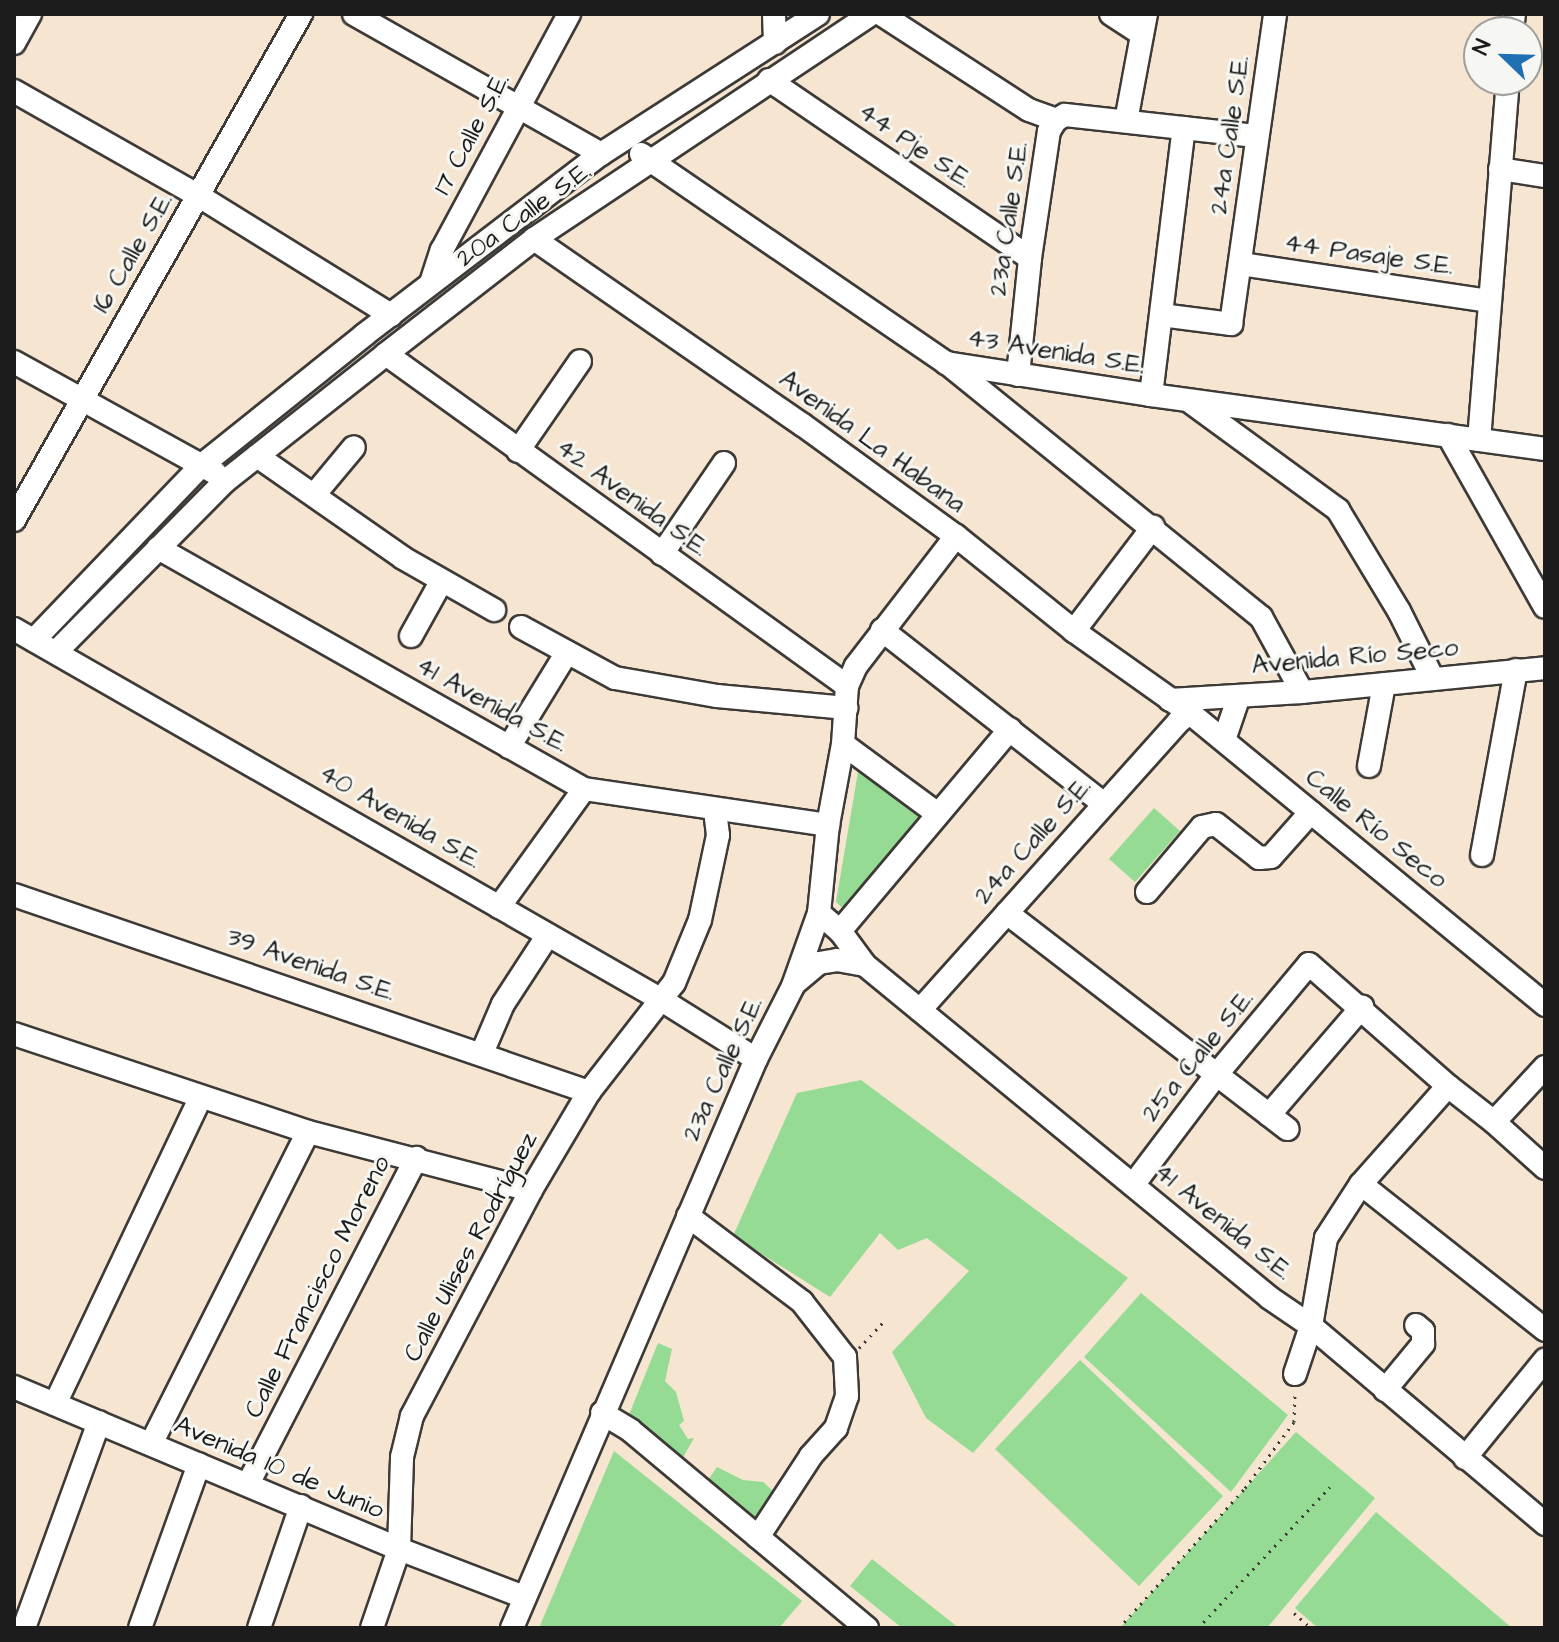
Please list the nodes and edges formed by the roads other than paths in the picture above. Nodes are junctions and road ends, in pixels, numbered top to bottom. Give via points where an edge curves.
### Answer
1 (30, 14) edge
2 (301, 14) edge
3 (354, 14) edge
4 (569, 14) edge
5 (774, 14) edge
6 (818, 14) edge
7 (871, 14) edge
8 (881, 14) edge
9 (1111, 14) edge
10 (1275, 14) edge
11 (1144, 24) edge
12 (14, 43) edge
13 (775, 43) junction
14 (769, 80) junction
15 (14, 91) edge
16 (1507, 96) edge
17 (519, 106) junction
18 (1056, 120) junction
19 (1126, 121) junction
20 (1184, 128) junction
21 (1256, 136) junction
22 (623, 141) junction
23 (601, 154) junction
24 (649, 160) junction
25 (1500, 169) junction
26 (1545, 176) edge
27 (199, 196) junction
28 (534, 239) junction
29 (1030, 258) junction
30 (1241, 264) junction
31 (431, 283) junction
32 (348, 288) junction
33 (1488, 301) junction
34 (391, 315) junction
35 (1161, 315) junction
36 (364, 335) junction
37 (386, 354) junction
38 (580, 361) dead end
39 (14, 362) edge
40 (946, 363) junction
41 (1018, 375) junction
42 (1151, 395) junction
43 (81, 400) junction
44 (1187, 400) junction
45 (1448, 435) junction
46 (156, 440) junction
47 (1479, 440) junction
48 (354, 447) dead end
49 (1545, 449) edge
50 (518, 451) junction
51 (257, 456) junction
52 (724, 463) dead end
53 (202, 465) junction
54 (224, 482) junction
55 (314, 495) junction
56 (170, 500) junction
57 (14, 520) edge
58 (1153, 527) junction
59 (956, 536) junction
60 (158, 548) junction
61 (662, 554) junction
62 (441, 582) junction
63 (1545, 607) edge
64 (494, 610) dead end
65 (521, 627) dead end
66 (882, 630) junction
67 (1074, 631) junction
68 (24, 634) edge
69 (411, 636) dead end
70 (56, 652) junction
71 (566, 654) junction
72 (1545, 668) edge
73 (1516, 670) junction
74 (1433, 679) junction
75 (1384, 684) junction
76 (1302, 692) junction
77 (1239, 696) junction
78 (846, 697) junction
79 (1170, 700) junction
80 (1190, 713) junction
81 (1010, 729) junction
82 (1224, 740) junction
83 (843, 744) junction
84 (509, 747) junction
85 (1369, 766) dead end
86 (584, 789) junction
87 (1104, 804) junction
88 (715, 810) junction
89 (1311, 812) junction
90 (938, 814) junction
91 (828, 825) junction
92 (1482, 855) dead end
93 (1147, 892) dead end
94 (15, 897) edge
95 (499, 907) junction
96 (819, 913) junction
97 (1007, 913) junction
98 (840, 931) junction
99 (548, 935) junction
100 (865, 965) junction
101 (793, 986) junction
102 (660, 999) junction
103 (1545, 1005) edge
104 (1362, 1007) junction
105 (920, 1010) junction
106 (14, 1034) edge
107 (482, 1053) junction
108 (756, 1059) junction
109 (1545, 1067) edge
110 (1217, 1074) junction
111 (1448, 1086) junction
112 (589, 1092) junction
113 (200, 1098) junction
114 (1494, 1122) junction
115 (308, 1132) junction
116 (416, 1158) junction
117 (1545, 1168) edge
118 (1361, 1184) junction
119 (1133, 1185) junction
120 (531, 1190) junction
121 (688, 1216) junction
122 (1416, 1325) dead end
123 (1311, 1326) junction
124 (1545, 1330) edge
125 (1545, 1360) edge
126 (1295, 1374) road end
127 (14, 1387) edge
128 (1385, 1390) junction
129 (55, 1404) junction
130 (602, 1413) junction
131 (99, 1422) junction
132 (151, 1444) junction
133 (1465, 1458) junction
134 (199, 1464) junction
135 (248, 1484) junction
136 (301, 1506) junction
137 (1545, 1524) edge
138 (758, 1537) junction
139 (399, 1549) junction
140 (524, 1597) junction
141 (24, 1628) edge
142 (140, 1628) edge
143 (259, 1628) edge
144 (372, 1628) edge
145 (512, 1628) edge
146 (867, 1628) edge

1 - 12 street
2 - 27 street, 16 Calle S.E.
3 - 17 street
4 - 17 street, 17 Calle S.E.
5 - 13 street
6 - 13 street, 20a Calle S.E.
7 - 14 street, 20a Calle S.E.
8 - 18 street via 1029,110
9 - 11 street
10 - 21 street, 24a Calle S.E.
11 - 19 street
13 - 22 street, 20a Calle S.E.
14 - 24 street, 20a Calle S.E.
14 - 29 street, 44 Pje S.E.
15 - 27 street
16 - 25 street
17 - 23 street
17 - 31 street, 17 Calle S.E. via 442,250
18 - 19 street via 1065,115
18 - 29 street, 23a Calle S.E. via 1049,131
19 - 20 street
20 - 21 street
20 - 35 street
21 - 30 street, 24a Calle S.E.
22 - 23 street, 20a Calle S.E.
22 - 24 street, 43 Avenida S.E.
23 - 31 street, 20a Calle S.E.
24 - 28 street, 20a Calle S.E.
24 - 40 street, 43 Avenida S.E.
25 - 26 street
25 - 33 street
27 - 32 street
27 - 43 street, 16 Calle S.E.
28 - 37 street, 20a Calle S.E.
28 - 59 street, Avenida La Habana
29 - 41 street, 23a Calle S.E.
30 - 33 street, 44 Pasaje S.E.
30 - 35 street, 24a Calle S.E. via 1231,324
31 - 34 street, 20a Calle S.E.
32 - 34 street
32 - 36 street via 361,310
33 - 47 street
34 - 36 street, 20a Calle S.E.
35 - 42 street
36 - 53 street, 20a Calle S.E.
37 - 50 street, 42 Avenida S.E.
37 - 51 street, 20a Calle S.E.
38 - 50 street
39 - 43 street
40 - 41 street, 43 Avenida S.E.
40 - 58 street
41 - 42 street, 43 Avenida S.E.
42 - 44 street, 43 Avenida S.E.
43 - 46 street
43 - 57 street, 16 Calle S.E.
44 - 45 street, 43 Avenida S.E.
44 - 74 street via 1338,510
45 - 47 street, 43 Avenida S.E.
45 - 63 street
46 - 53 street
46 - 56 street via 171,468
47 - 49 street, 43 Avenida S.E.
48 - 55 street
50 - 61 street, 42 Avenida S.E.
51 - 54 street, 20a Calle S.E.
51 - 55 street
52 - 61 street
53 - 54 street
53 - 56 street, 20a Calle S.E.
54 - 60 street, 20a Calle S.E.
55 - 62 street
56 - 68 street, 20a Calle S.E.
58 - 67 street
58 - 76 street via 1261,617
59 - 66 street, 23a Calle S.E.
59 - 67 street, Avenida La Habana
60 - 70 street, 20a Calle S.E.
60 - 84 street, 41 Avenida S.E.
61 - 78 street, 42 Avenida S.E.
62 - 64 street
62 - 69 street
65 - 71 street
66 - 78 street, 23a Calle S.E. via 856,666
66 - 81 street
67 - 79 street, Avenida La Habana
68 - 70 street, 40 Avenida S.E.
70 - 95 street, 40 Avenida S.E.
71 - 78 street via 615,678 717,696
71 - 84 street
72 - 73 street, Avenida Río Seco
73 - 74 street, Avenida Río Seco
73 - 92 street
74 - 75 street, Avenida Río Seco
75 - 76 street, Avenida Río Seco
75 - 85 street
76 - 77 street, Avenida Río Seco
77 - 79 street, Avenida Río Seco
77 - 82 street
78 - 83 street, 23a Calle S.E.
79 - 80 street, Calle Río Seco
80 - 82 street, Calle Río Seco
80 - 87 street, 24a Calle S.E.
81 - 87 street
81 - 90 street
82 - 89 street, Calle Río Seco
83 - 90 street
83 - 91 street, 23a Calle S.E.
84 - 86 street, 41 Avenida S.E.
86 - 88 street, 41 Avenida S.E.
86 - 95 street
87 - 97 street, 24a Calle S.E.
88 - 91 street, 41 Avenida S.E.
88 - 102 street, Calle Ulises Rodríguez via 718,835 700,920 674,983
89 - 93 street via 1271,857 1259,858 1216,824 1202,827
89 - 103 street, Calle Río Seco
90 - 98 street
91 - 96 street, 23a Calle S.E.
94 - 107 street, 39 Avenida S.E.
95 - 99 street, 40 Avenida S.E.
96 - 98 street, 41 Avenida S.E.
96 - 101 street, 23a Calle S.E.
97 - 105 street, 24a Calle S.E.
97 - 110 street
98 - 100 street, 41 Avenida S.E.
99 - 102 street, 40 Avenida S.E.
99 - 107 street via 503,1004
100 - 101 street via 819,963
100 - 105 street, 41 Avenida S.E.
101 - 108 street, 23a Calle S.E.
102 - 108 street, 40 Avenida S.E.
102 - 112 street, Calle Ulises Rodríguez
104 - 110 street, 25a Calle S.E. via 1309,964
104 - 110 street via 1278,1122
104 - 111 street
105 - 119 street, 41 Avenida S.E.
106 - 113 street
107 - 112 street, 39 Avenida S.E.
108 - 121 street, 23a Calle S.E.
109 - 114 street
110 - 119 street, 25a Calle S.E.
111 - 114 street
111 - 118 street
112 - 120 street, Calle Ulises Rodríguez
113 - 115 street
113 - 129 street
114 - 117 street
115 - 116 street
115 - 132 street
116 - 120 street
116 - 135 street, Calle Francisco Moreno
118 - 123 street via 1326,1238
118 - 124 street
119 - 123 street, 41 Avenida S.E.
120 - 139 street, Calle Ulises Rodríguez via 412,1416 402,1457
121 - 130 street, 23a Calle S.E.
121 - 138 street via 802,1302 845,1357 847,1396 836,1428 811,1456
122 - 128 street via 1423,1331 1423,1344
123 - 126 street
123 - 128 street, 41 Avenida S.E.
125 - 133 street
127 - 129 street, Avenida 10 de Junio
128 - 133 street, 41 Avenida S.E.
129 - 131 street, Avenida 10 de Junio
130 - 138 street via 630,1430
130 - 140 street, 23a Calle S.E.
131 - 132 street, Avenida 10 de Junio
131 - 141 street
132 - 134 street, Avenida 10 de Junio
133 - 137 street, 41 Avenida S.E.
134 - 135 street, Avenida 10 de Junio
134 - 142 street
135 - 136 street, Avenida 10 de Junio
136 - 139 street, Avenida 10 de Junio
136 - 143 street
138 - 146 street
139 - 140 street, Avenida 10 de Junio
139 - 144 street, Calle Ulises Rodríguez
140 - 145 street, 23a Calle S.E.

